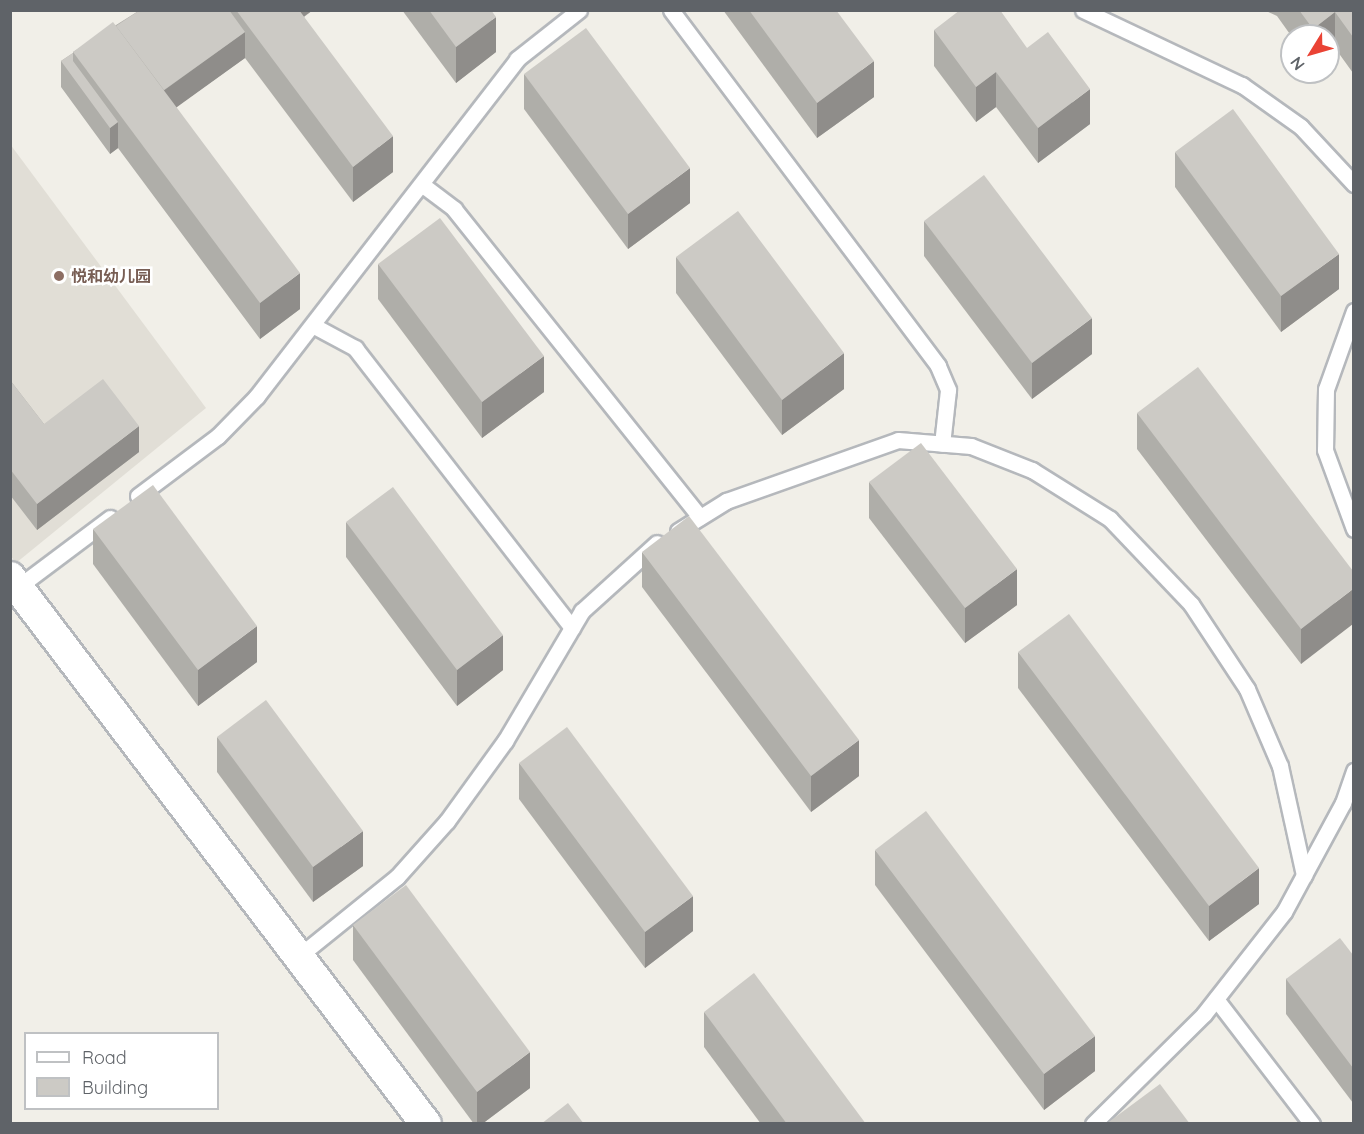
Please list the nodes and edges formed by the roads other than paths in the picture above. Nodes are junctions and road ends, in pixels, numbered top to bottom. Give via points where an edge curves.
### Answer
1 (579, 10) edge
2 (670, 10) edge
3 (1083, 10) edge
4 (1353, 184) edge
5 (424, 186) junction
6 (1353, 311) edge
7 (314, 326) junction
8 (942, 444) junction
9 (700, 517) junction
10 (1353, 529) edge
11 (14, 582) edge
12 (572, 628) junction
13 (1353, 771) edge
14 (1348, 806) edge
15 (1304, 875) junction
16 (298, 956) junction
17 (1216, 999) junction
18 (426, 1124) edge
19 (1093, 1124) edge
20 (1312, 1124) edge

1 - 5 lane via 517,59
2 - 8 lane via 938,366 948,390
3 - 4 lane via 1242,85 1301,126
5 - 7 lane
5 - 9 lane via 454,209
6 - 10 lane via 1326,389 1325,450
7 - 11 lane via 218,436
7 - 12 lane via 355,348
8 - 9 lane via 898,440 726,501
8 - 15 lane via 971,446 1032,470 1110,519 1191,604 1247,689 1280,766
9 - 12 lane via 644,552 582,611
11 - 16 street
12 - 16 lane via 506,741 447,821 397,877
13 - 14 lane
14 - 15 lane
15 - 17 lane via 1284,912
16 - 18 street
17 - 19 lane
17 - 20 lane

